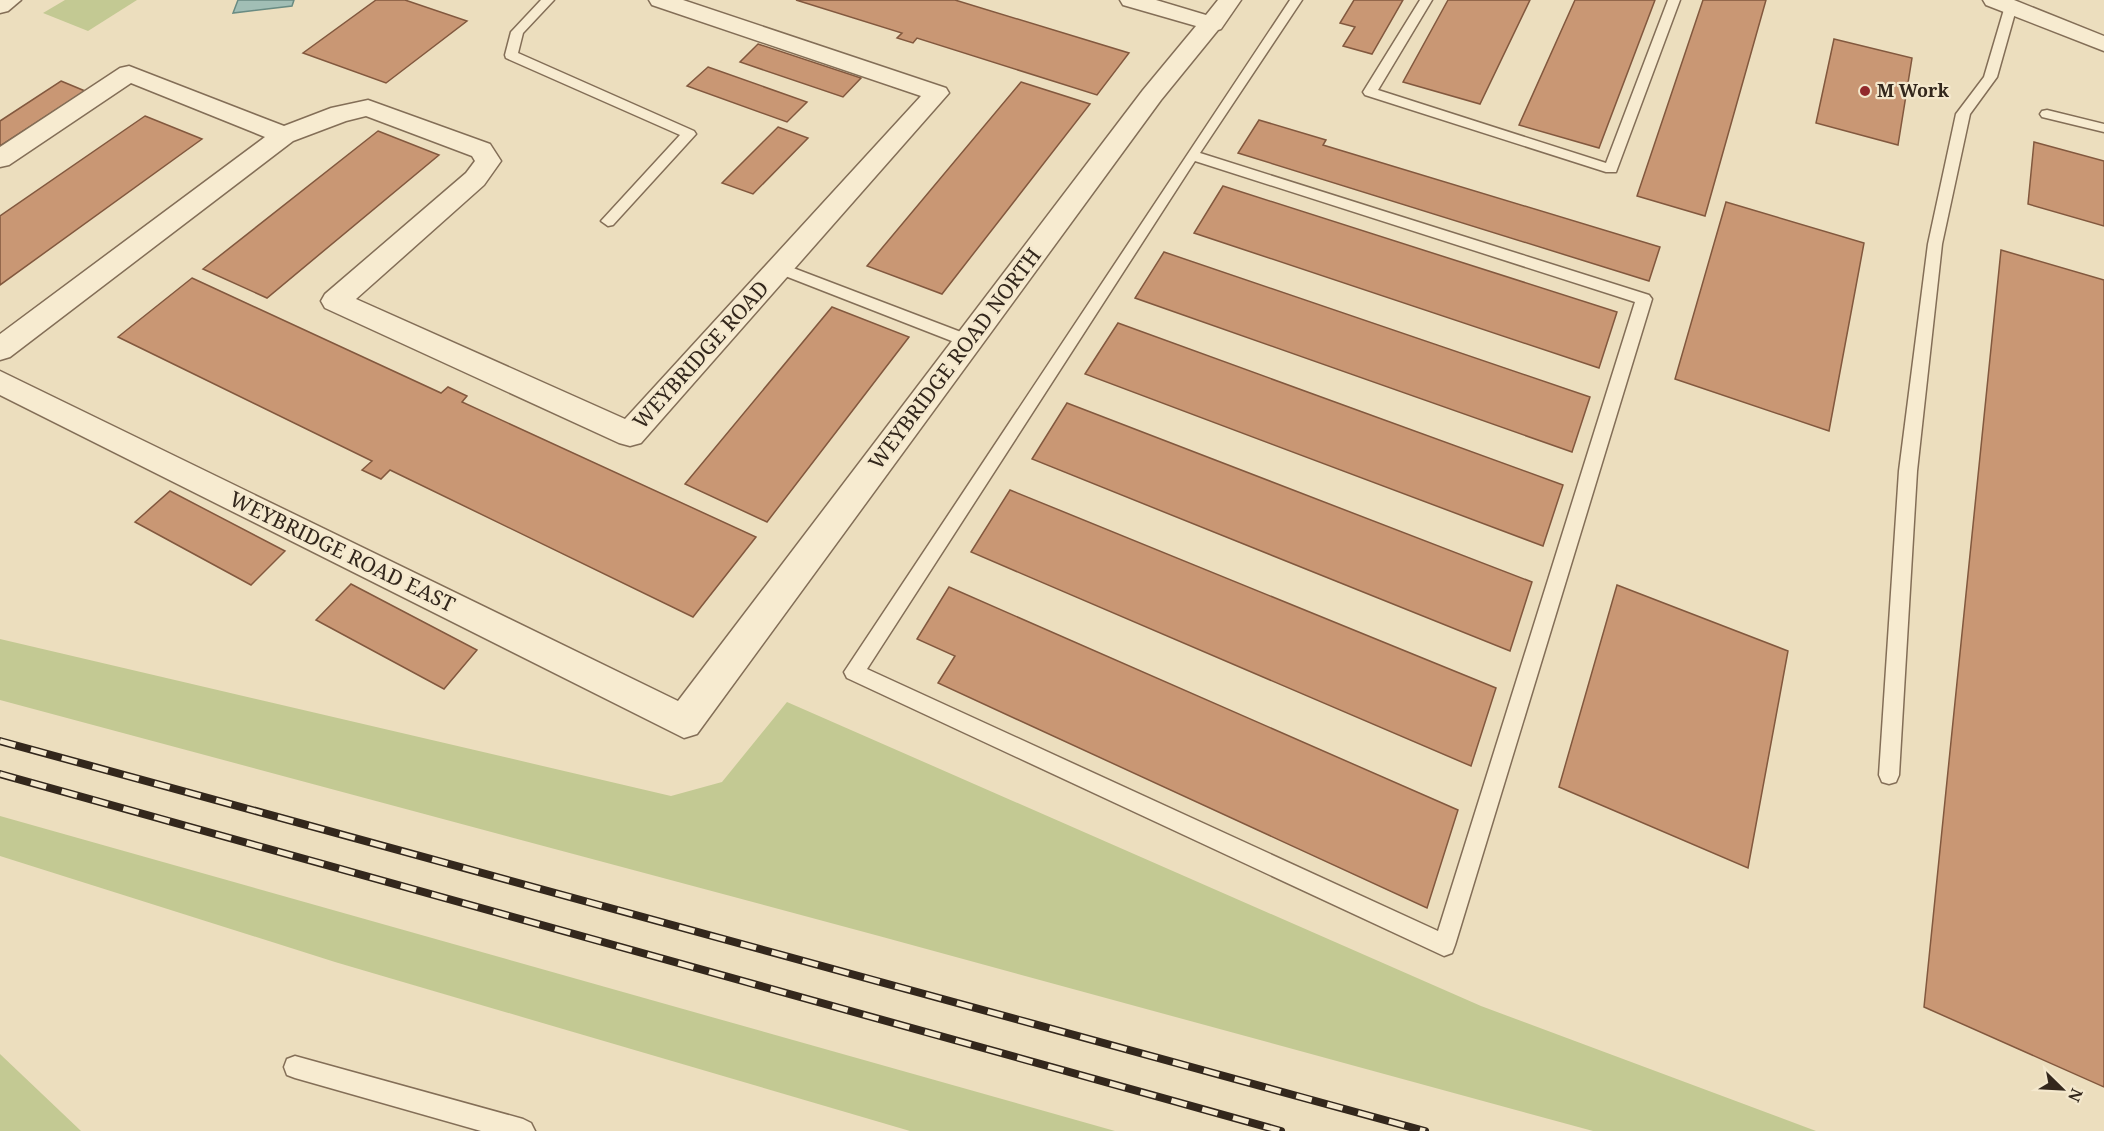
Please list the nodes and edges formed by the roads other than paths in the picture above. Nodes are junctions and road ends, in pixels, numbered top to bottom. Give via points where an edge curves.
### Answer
1 (10, 0) edge
2 (548, 0) edge
3 (660, 0) edge
4 (1131, 0) edge
5 (1230, 0) edge
6 (1296, 0) edge
7 (1426, 0) edge
8 (1674, 0) edge
9 (2002, 3) edge
10 (0, 6) edge
11 (1213, 24) junction
12 (2104, 44) edge
13 (2047, 114) dead end
14 (2104, 129) edge
15 (284, 135) junction
16 (1192, 155) junction
17 (0, 159) edge
18 (608, 221) dead end
19 (780, 268) junction
20 (969, 341) junction
21 (0, 349) edge
22 (0, 382) edge
23 (684, 722) joint
24 (1889, 775) dead end
25 (295, 1067) dead end
26 (523, 1131) edge

1 - 10 street
2 - 18 lane via 517,32 511,55 689,134
3 - 19 street, WEYBRIDGE ROAD via 937,93
4 - 11 street
5 - 11 street, WEYBRIDGE ROAD NORTH
6 - 16 lane
7 - 8 lane via 1370,92 1611,168
9 - 12 street
9 - 24 lane via 1990,77 1963,114 1935,244 1908,471
11 - 20 street, WEYBRIDGE ROAD NORTH via 1152,95
13 - 14 lane
15 - 17 street via 129,73
15 - 19 street, WEYBRIDGE ROAD via 368,108 481,150 488,160 475,179 335,301 630,434
15 - 21 street
16 - 16 lane via 1644,299 1444,945 854,672
19 - 20 lane
20 - 23 street, WEYBRIDGE ROAD NORTH
22 - 23 street, WEYBRIDGE ROAD EAST
25 - 26 lane

